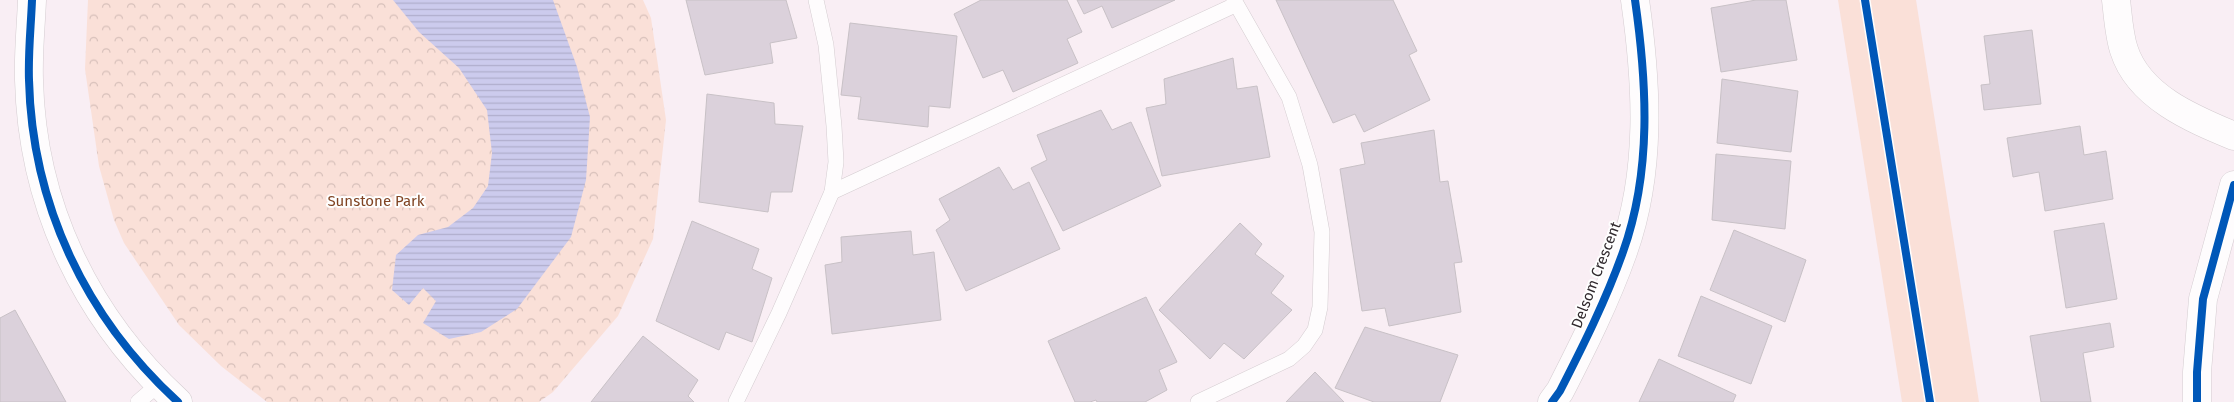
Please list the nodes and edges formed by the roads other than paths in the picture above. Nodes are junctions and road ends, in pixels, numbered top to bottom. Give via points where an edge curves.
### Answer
1 (32, 0) edge
2 (816, 0) edge
3 (1635, 0) edge
4 (2116, 0) edge
5 (1234, 2) edge
6 (2234, 136) edge
7 (2234, 185) edge
8 (832, 192) junction
9 (168, 393) edge
10 (138, 402) edge
11 (736, 402) edge
12 (1198, 402) edge
13 (1552, 402) edge
14 (2197, 402) edge

1 - 9 street via 29,80 34,138 58,230 74,267 109,326
2 - 8 lane via 826,45 834,126 836,162
3 - 13 street, Delsom Crescent via 1643,54 1646,115 1634,213 1624,251 1597,318
4 - 6 street via 2124,50 2138,75 2161,99 2196,120
5 - 8 lane
5 - 12 lane via 1289,97 1310,165 1322,232 1320,307 1315,330 1289,359
7 - 14 street via 2203,299
8 - 11 lane
9 - 10 lane

